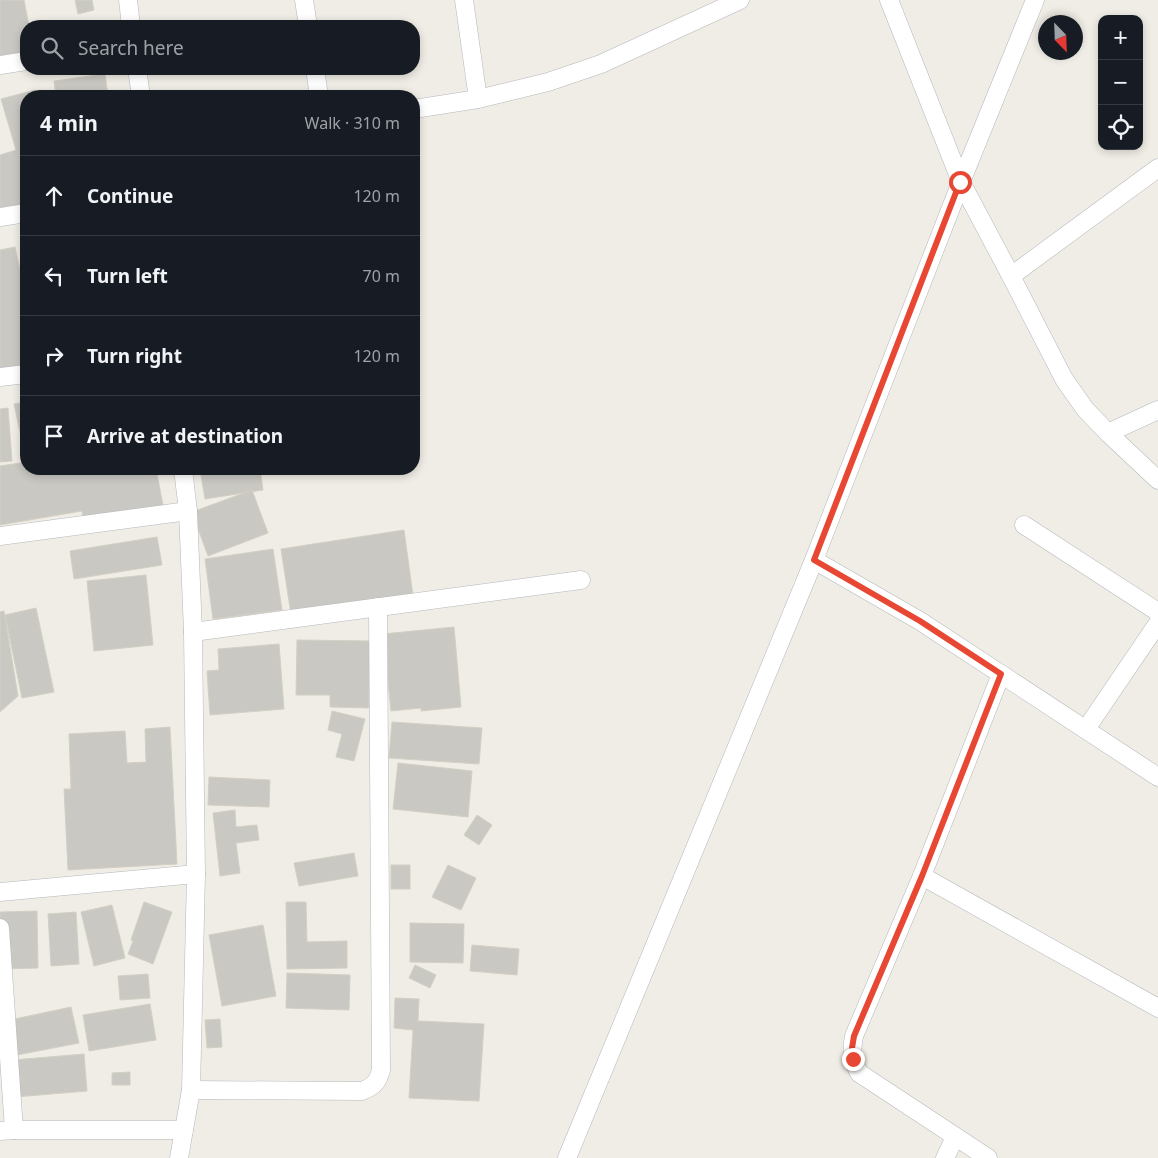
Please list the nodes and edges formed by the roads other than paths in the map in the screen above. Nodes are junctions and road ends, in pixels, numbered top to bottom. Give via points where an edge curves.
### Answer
1 (128, 0) edge
2 (304, 0) edge
3 (464, 0) edge
4 (888, 0) edge
5 (1035, 0) edge
6 (737, 1) edge
7 (130, 20) edge
8 (307, 20) edge
9 (20, 61) edge
10 (0, 65) edge
11 (138, 75) edge
12 (316, 75) edge
13 (141, 90) edge
14 (318, 90) edge
15 (478, 99) junction
16 (420, 107) edge
17 (1158, 168) edge
18 (960, 182) junction
19 (20, 213) edge
20 (0, 216) edge
21 (1012, 276) junction
22 (20, 375) edge
23 (0, 377) edge
24 (1158, 410) edge
25 (1108, 433) junction
26 (185, 475) edge
27 (1158, 480) edge
28 (188, 511) junction
29 (1024, 525) dead end
30 (0, 536) edge
31 (814, 560) junction
32 (581, 580) dead end
33 (378, 607) junction
34 (1158, 612) edge
35 (1158, 623) edge
36 (193, 632) junction
37 (1001, 674) junction
38 (1086, 729) junction
39 (1158, 777) edge
40 (196, 874) junction
41 (922, 876) junction
42 (0, 892) edge
43 (0, 928) edge
44 (1158, 1008) edge
45 (191, 1090) junction
46 (184, 1130) junction
47 (7, 1131) edge
48 (955, 1137) junction
49 (179, 1158) edge
50 (567, 1158) edge
51 (945, 1158) edge
52 (988, 1158) edge

1 - 7 street
2 - 8 street
3 - 15 street
4 - 18 street
5 - 18 street
6 - 15 street via 601,64 548,82
9 - 10 street
11 - 13 street
12 - 14 street
15 - 16 street
17 - 21 street
18 - 21 street
18 - 31 street
19 - 20 street
21 - 25 street via 1064,380
22 - 23 street
24 - 25 street
25 - 27 street
26 - 28 street
28 - 30 street
28 - 36 street
29 - 34 street
31 - 37 street via 920,621
31 - 50 street
32 - 33 street
33 - 36 street
33 - 45 street via 381,1070 378,1079 362,1091
35 - 38 street
36 - 40 street
37 - 38 street
37 - 41 street
38 - 39 street
40 - 42 street
40 - 45 street
41 - 44 street
41 - 48 street via 854,1036 853,1059 859,1073
43 - 47 street
45 - 46 street
46 - 47 street
46 - 49 street
48 - 51 street
48 - 52 street

